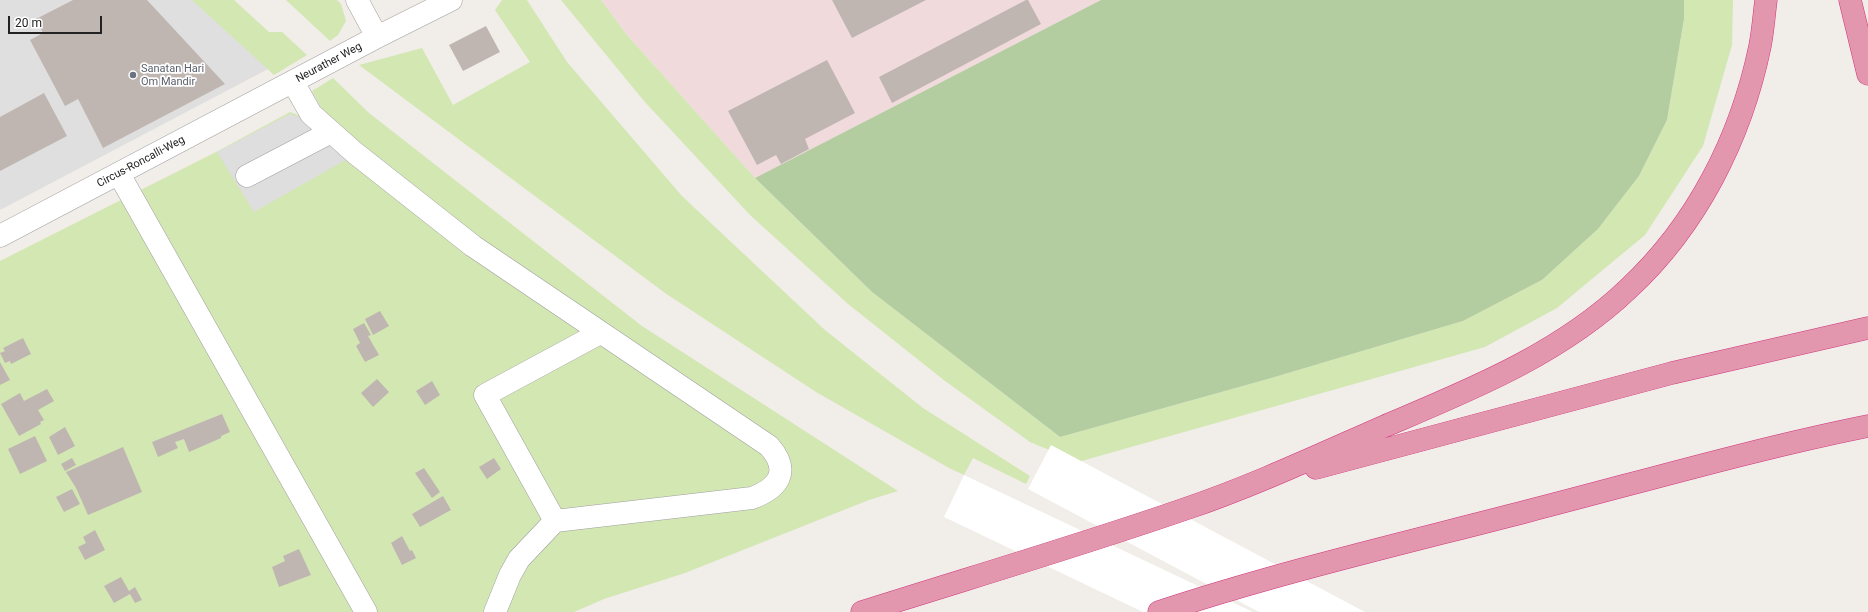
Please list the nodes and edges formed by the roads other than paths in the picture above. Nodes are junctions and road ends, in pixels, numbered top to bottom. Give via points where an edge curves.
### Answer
1 (356, 0) edge
2 (451, 0) edge
3 (1766, 0) edge
4 (1850, 0) edge
5 (377, 37) junction
6 (1868, 74) edge
7 (287, 85) junction
8 (331, 132) junction
9 (119, 174) junction
10 (247, 176) dead end
11 (0, 236) edge
12 (1868, 328) edge
13 (600, 333) junction
14 (1868, 426) edge
15 (1239, 489) junction
16 (555, 521) junction
17 (366, 612) edge
18 (495, 612) edge
19 (862, 612) edge
20 (1159, 612) edge

1 - 5 street
2 - 5 street, Neurather Weg
3 - 15 highway via 1761,44 1747,99 1727,152 1700,202 1666,248 1628,290 1542,354 1436,404
4 - 6 highway
5 - 7 street, Neurather Weg
7 - 8 street via 311,114
7 - 9 street, Circus-Roncalli-Weg
8 - 10 street
8 - 13 street via 473,246
9 - 11 street, Circus-Roncalli-Weg
9 - 17 street
12 - 15 highway via 1672,373
13 - 16 street via 485,395
13 - 16 street via 769,446 776,454 780,476 774,487 752,498
14 - 20 highway via 1720,461 1338,560
15 - 19 highway via 1186,509
16 - 18 street via 519,559

